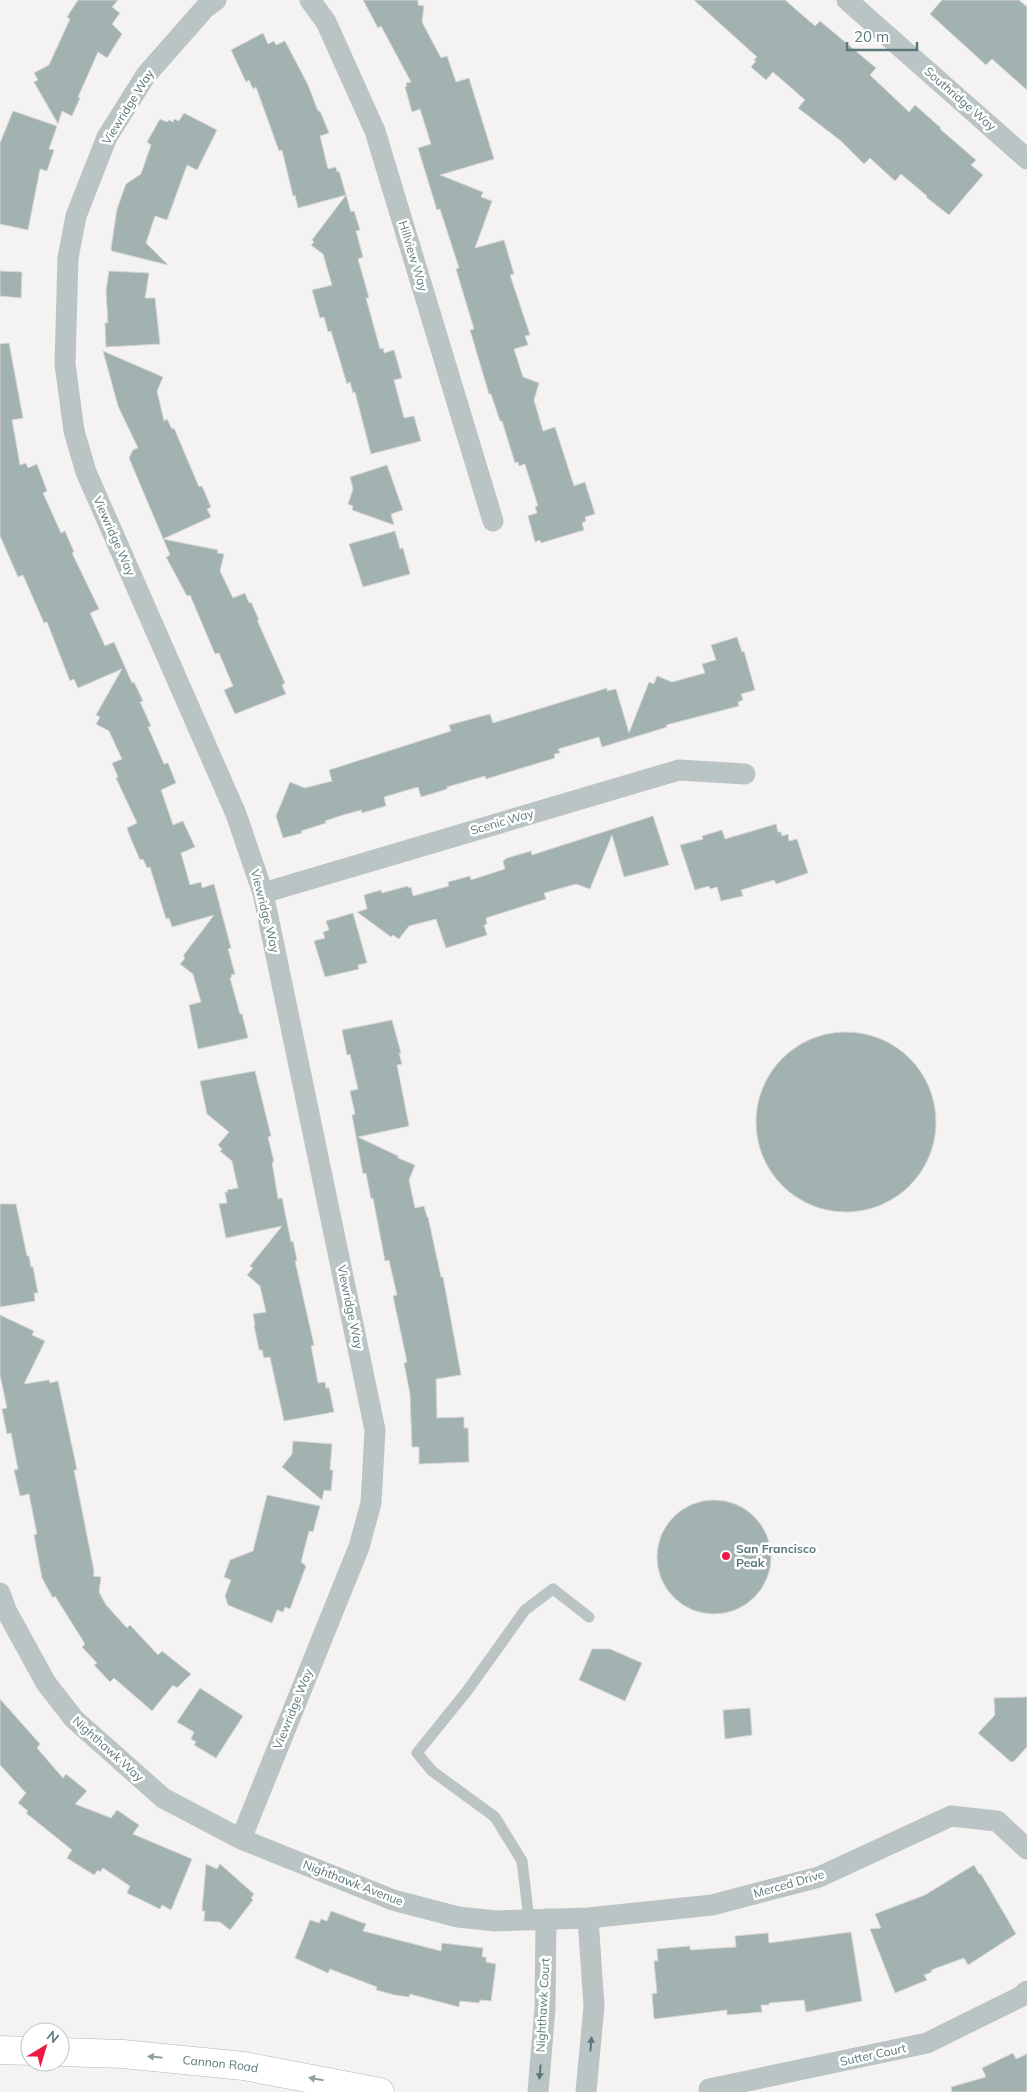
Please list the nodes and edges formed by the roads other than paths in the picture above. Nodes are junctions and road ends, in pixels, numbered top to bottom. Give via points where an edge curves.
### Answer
1 (216, 0) edge
2 (310, 0) edge
3 (847, 0) edge
4 (1027, 159) edge
5 (493, 521) dead end
6 (744, 774) dead end
7 (263, 892) junction
8 (0, 1593) edge
9 (588, 1617) dead end
10 (241, 1839) junction
11 (1027, 1849) edge
12 (588, 1918) junction
13 (537, 1919) junction
14 (1027, 1991) edge
15 (0, 2050) edge
16 (20, 2051) edge
17 (70, 2052) edge
18 (709, 2089) dead end
19 (380, 2092) edge
20 (538, 2092) edge
21 (586, 2092) edge

1 - 7 street, Viewridge Way via 205,8 146,75 107,138 76,216 70,250 65,364 74,431 86,472 236,814
2 - 5 street, Hillview Way via 326,22 375,131
3 - 4 street, Southridge Way
6 - 7 street, Scenic Way via 680,770
7 - 10 street, Viewridge Way via 375,1430 371,1503 359,1547
8 - 10 street, Nighthawk Way via 46,1683 74,1720 163,1798
9 - 13 lane via 553,1589 525,1610 418,1753 432,1771 495,1817 522,1861
10 - 13 street, Nighthawk Avenue via 393,1900 458,1917 496,1921
11 - 12 street, Merced Drive via 997,1821 951,1816 819,1877 712,1905
12 - 13 street, Nighthawk Avenue
21 -> 12 street via 594,2006
13 -> 20 street, Nighthawk Court via 545,2008
14 - 18 street, Sutter Court via 927,2043
15 - 16 main road
19 -> 17 main road, Cannon Road via 244,2066

